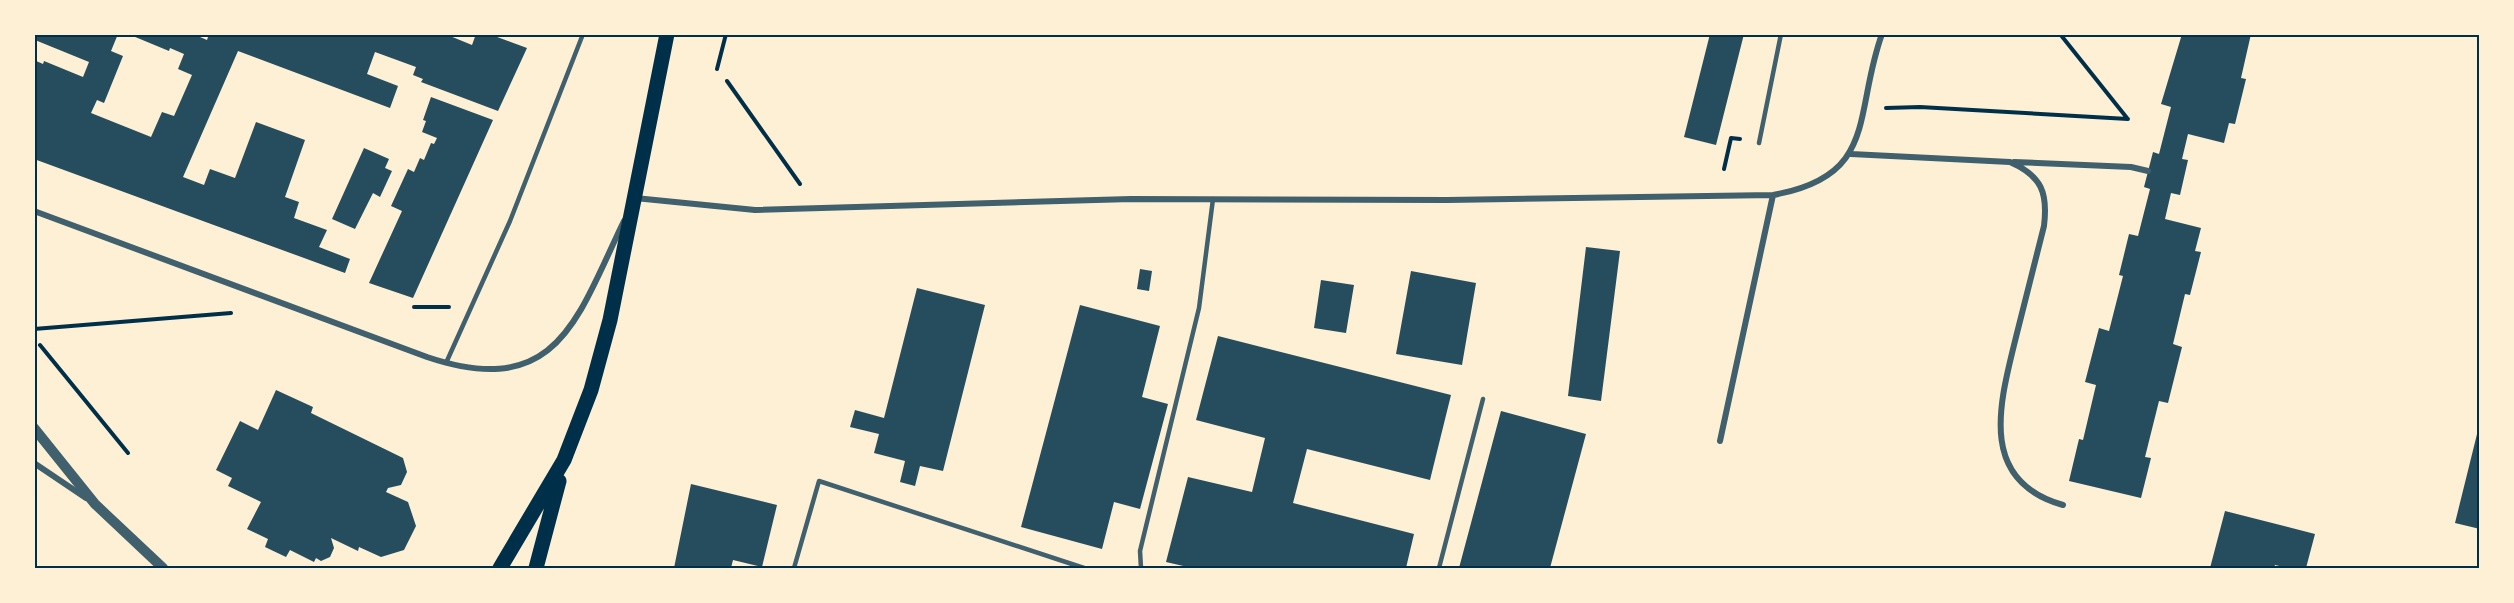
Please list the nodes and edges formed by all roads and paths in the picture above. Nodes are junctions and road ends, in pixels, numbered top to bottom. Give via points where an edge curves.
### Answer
1 (584, 34) edge
2 (667, 34) edge
3 (726, 34) edge
4 (1781, 34) edge
5 (1882, 34) edge
6 (2060, 34) edge
7 (717, 69) dead end
8 (727, 81) dead end
9 (1884, 108) dead end
10 (1758, 143) dead end
11 (1851, 154) junction
12 (2010, 162) junction
13 (2148, 171) dead end
14 (800, 184) dead end
15 (1773, 195) junction
16 (636, 197) junction
17 (1213, 199) junction
18 (34, 211) edge
19 (473, 306) junction
20 (414, 307) dead end
21 (231, 313) dead end
22 (34, 329) edge
23 (40, 345) dead end
24 (446, 363) junction
25 (1483, 399) dead end
26 (34, 428) edge
27 (1719, 441) dead end
28 (128, 453) dead end
29 (564, 460) junction
30 (34, 464) edge
31 (95, 504) junction
32 (2063, 505) dead end
33 (164, 568) edge
34 (500, 568) edge
35 (536, 568) edge
36 (794, 568) edge
37 (1084, 568) edge
38 (1141, 568) edge
39 (1439, 568) edge

1 - 19 lane
2 - 16 main road
3 - 7 path
4 - 10 lane
5 - 11 street
6 - 9 path via 2128,119
8 - 14 path
11 - 12 street
11 - 15 street via 1819,181
12 - 13 street
12 - 32 street via 2023,167 2041,186 2046,212 2002,396 2000,432 2008,465 2018,478 2030,491
15 - 17 street via 1525,200
15 - 27 street
16 - 17 street via 755,210
16 - 24 street via 575,323 559,342 539,358 513,368 484,370
16 - 29 main road via 591,390
17 - 38 lane via 1199,308 1140,550
18 - 24 street
19 - 20 path
19 - 24 lane
21 - 22 path
23 - 28 path
25 - 39 lane
26 - 31 street
29 - 34 main road
29 - 35 main road
30 - 31 street
31 - 33 street
36 - 37 lane via 819,481

